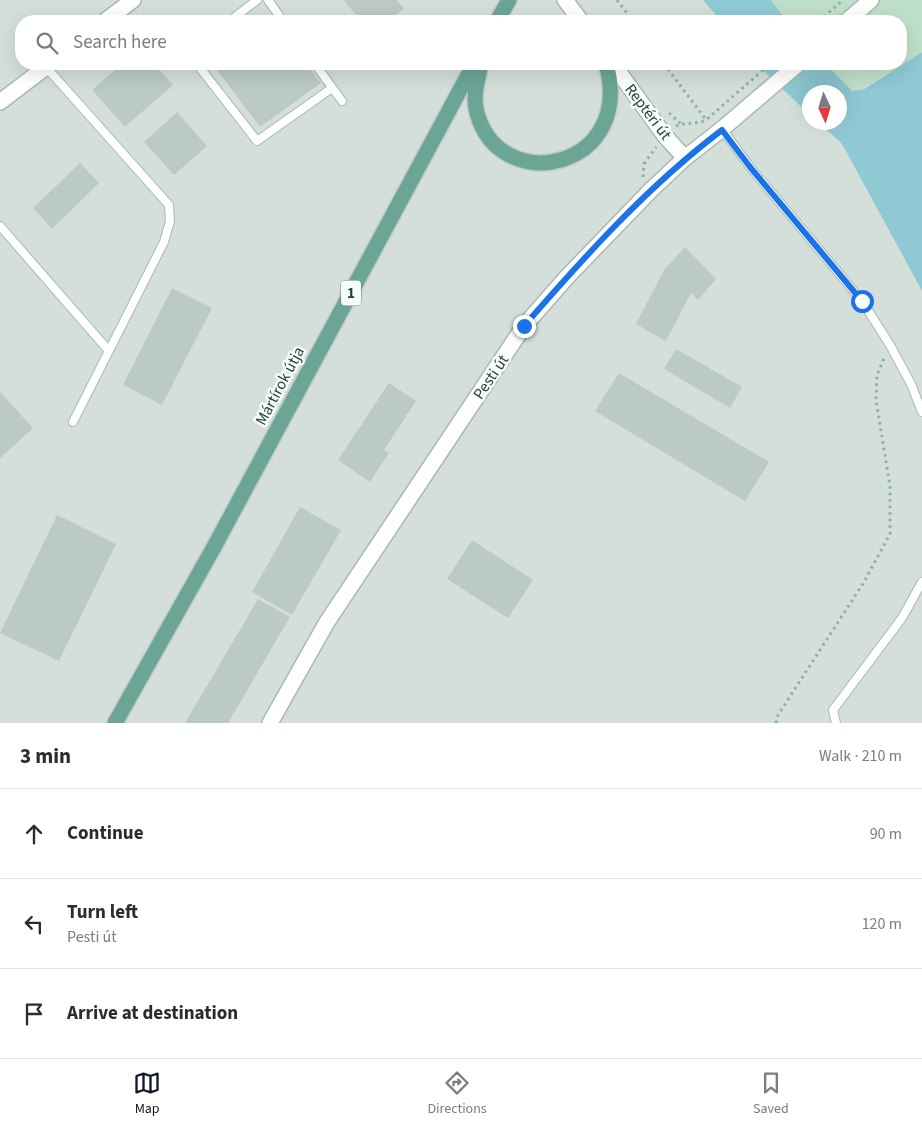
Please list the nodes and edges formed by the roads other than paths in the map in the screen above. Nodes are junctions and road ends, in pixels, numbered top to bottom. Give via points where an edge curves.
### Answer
1 (133, 0) edge
2 (257, 0) edge
3 (268, 0) edge
4 (509, 0) edge
5 (565, 0) edge
6 (871, 0) edge
7 (113, 15) edge
8 (238, 15) edge
9 (279, 15) edge
10 (500, 15) edge
11 (576, 15) edge
12 (854, 15) edge
13 (42, 70) edge
14 (52, 70) edge
15 (202, 70) edge
16 (318, 70) edge
17 (471, 70) edge
18 (480, 70) edge
19 (608, 70) edge
20 (617, 70) edge
21 (791, 70) edge
22 (332, 88) junction
23 (342, 101) dead end
24 (0, 102) edge
25 (722, 130) junction
26 (685, 158) junction
27 (0, 226) edge
28 (110, 351) junction
29 (922, 412) edge
30 (73, 422) dead end
31 (922, 582) edge
32 (115, 723) edge
33 (270, 723) edge
34 (836, 723) edge

1 - 7 street
2 - 8 lane
3 - 9 lane
4 - 10 main road
5 - 11 street
6 - 12 street
13 - 24 street
14 - 28 lane via 170,205 170,221 164,242
15 - 22 lane via 257,141
16 - 22 lane
17 - 32 main road, Mártírok útja / 1 via 214,547
18 - 19 main road via 476,112 487,134 497,147 517,159 536,163 568,158 585,149 597,137 607,120 611,84
20 - 26 street, Reptéri út
21 - 25 street, Pesti út
22 - 23 lane
25 - 26 street, Pesti út
25 - 29 lane via 862,301 890,345
26 - 33 street, Pesti út via 567,277 524,326 327,622
27 - 28 lane
28 - 30 lane
31 - 34 lane via 902,618 833,710

